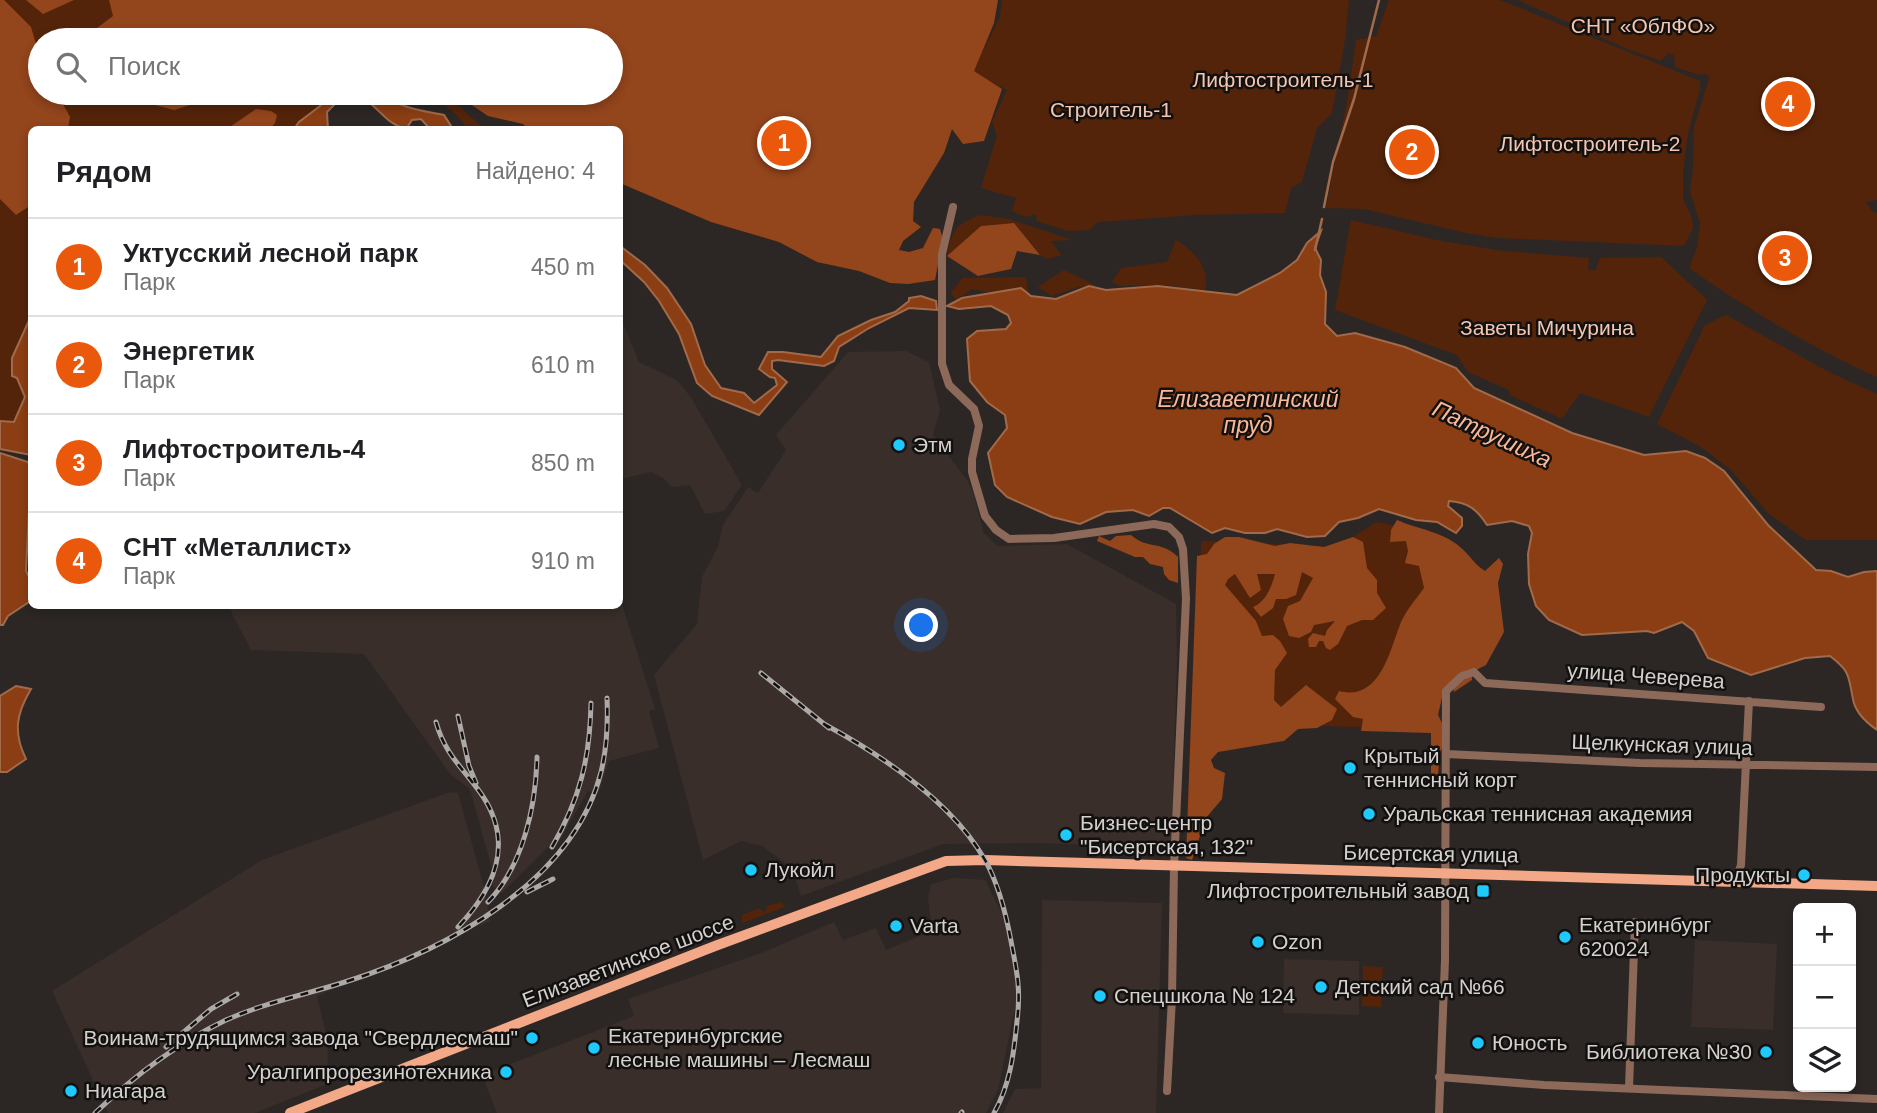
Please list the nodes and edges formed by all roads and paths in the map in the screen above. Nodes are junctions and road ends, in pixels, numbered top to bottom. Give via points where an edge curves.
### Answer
1 (953, 207) dead end
2 (1749, 701) junction
3 (1821, 707) dead end
4 (1446, 754) junction
5 (1746, 766) junction
6 (1877, 767) edge
7 (985, 860) joint
8 (1174, 867) junction
9 (1446, 873) junction
10 (1735, 882) junction
11 (1877, 886) edge
12 (1635, 922) dead end
13 (1439, 1077) junction
14 (1629, 1088) junction
15 (1167, 1091) dead end
16 (1877, 1099) edge
17 (290, 1113) edge
18 (1439, 1113) edge

1 - 8 street via 942,254 942,364 949,385 974,409 977,418 972,472 985,516 1009,539 1054,538 1154,524 1169,527 1179,537 1186,599
2 - 3 street, улица Чеверева
2 - 4 street, улица Чеверева via 1485,683 1474,673 1462,676 1446,691
2 - 5 street
4 - 5 street, Щелкунская улица
4 - 9 street
5 - 6 street, Щелкунская улица
5 - 10 street via 1741,865
7 - 8 main road, Бисертская улица
7 - 17 main road, Елизаветинское шоссе via 946,861
8 - 9 main road, Бисертская улица
8 - 15 street
9 - 10 main road, Бисертская улица
9 - 13 street
10 - 11 main road, Бисертская улица
12 - 14 street
13 - 14 street
13 - 18 street
14 - 16 street

